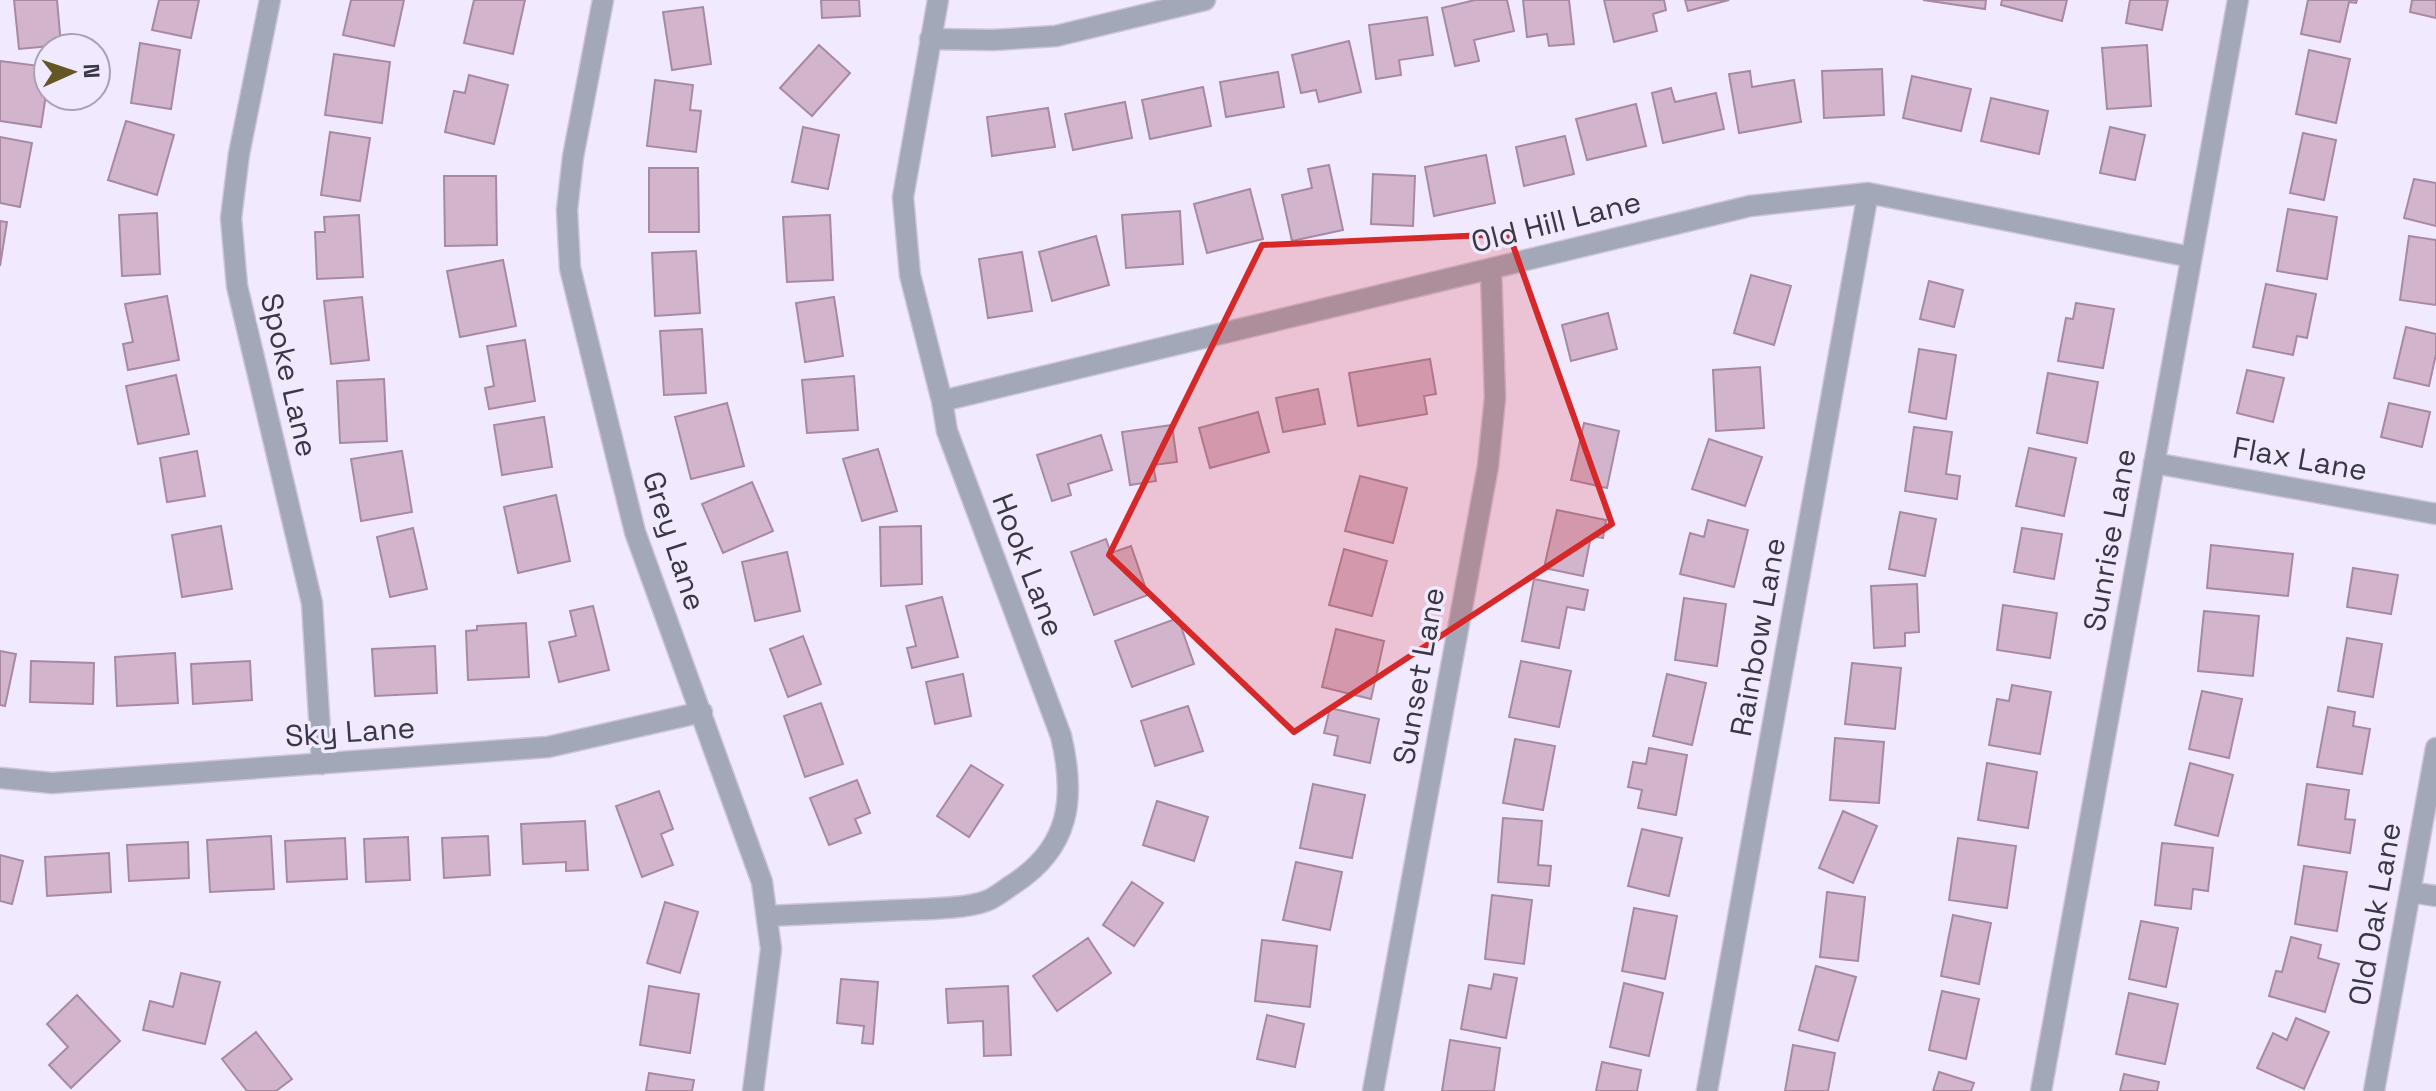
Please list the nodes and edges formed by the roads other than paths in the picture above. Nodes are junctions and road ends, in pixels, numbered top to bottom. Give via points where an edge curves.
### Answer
1 (270, 0) edge
2 (603, 0) edge
3 (938, 0) edge
4 (1205, 0) edge
5 (2238, 0) edge
6 (930, 39) junction
7 (1868, 193) junction
8 (2191, 257) junction
9 (1491, 269) junction
10 (942, 401) junction
11 (2154, 463) junction
12 (2436, 514) edge
13 (702, 712) junction
14 (2436, 748) edge
15 (322, 764) junction
16 (0, 778) edge
17 (2410, 892) junction
18 (2436, 896) edge
19 (767, 916) junction
20 (753, 1091) edge
21 (1373, 1091) edge
22 (1707, 1091) edge
23 (2041, 1091) edge
24 (2374, 1091) edge

1 - 15 street, Spoke Lane via 231,218 237,286 312,603
2 - 13 street, Grey Lane via 573,157 567,210 570,268 635,532
3 - 6 street, Hook Lane
4 - 6 street via 1056,36
5 - 8 street, Sunrise Lane
6 - 10 street, Hook Lane via 903,197 910,275
7 - 8 street, Old Hill Lane
7 - 9 street, Old Hill Lane via 1750,206
7 - 22 street, Rainbow Lane
8 - 11 street, Sunrise Lane
9 - 10 street, Old Hill Lane
9 - 21 street, Sunset Lane via 1495,398 1488,466
10 - 19 street, Hook Lane via 964,481 1061,736 1066,757 1065,821 1031,873 986,901 939,909
11 - 12 street, Flax Lane
11 - 23 street, Sunrise Lane
13 - 15 street, Sky Lane via 548,747
13 - 19 street, Grey Lane via 762,882
14 - 17 street, Old Oak Lane
15 - 16 street, Sky Lane via 52,783
17 - 18 street
17 - 24 street, Old Oak Lane
19 - 20 street, Grey Lane via 771,949

